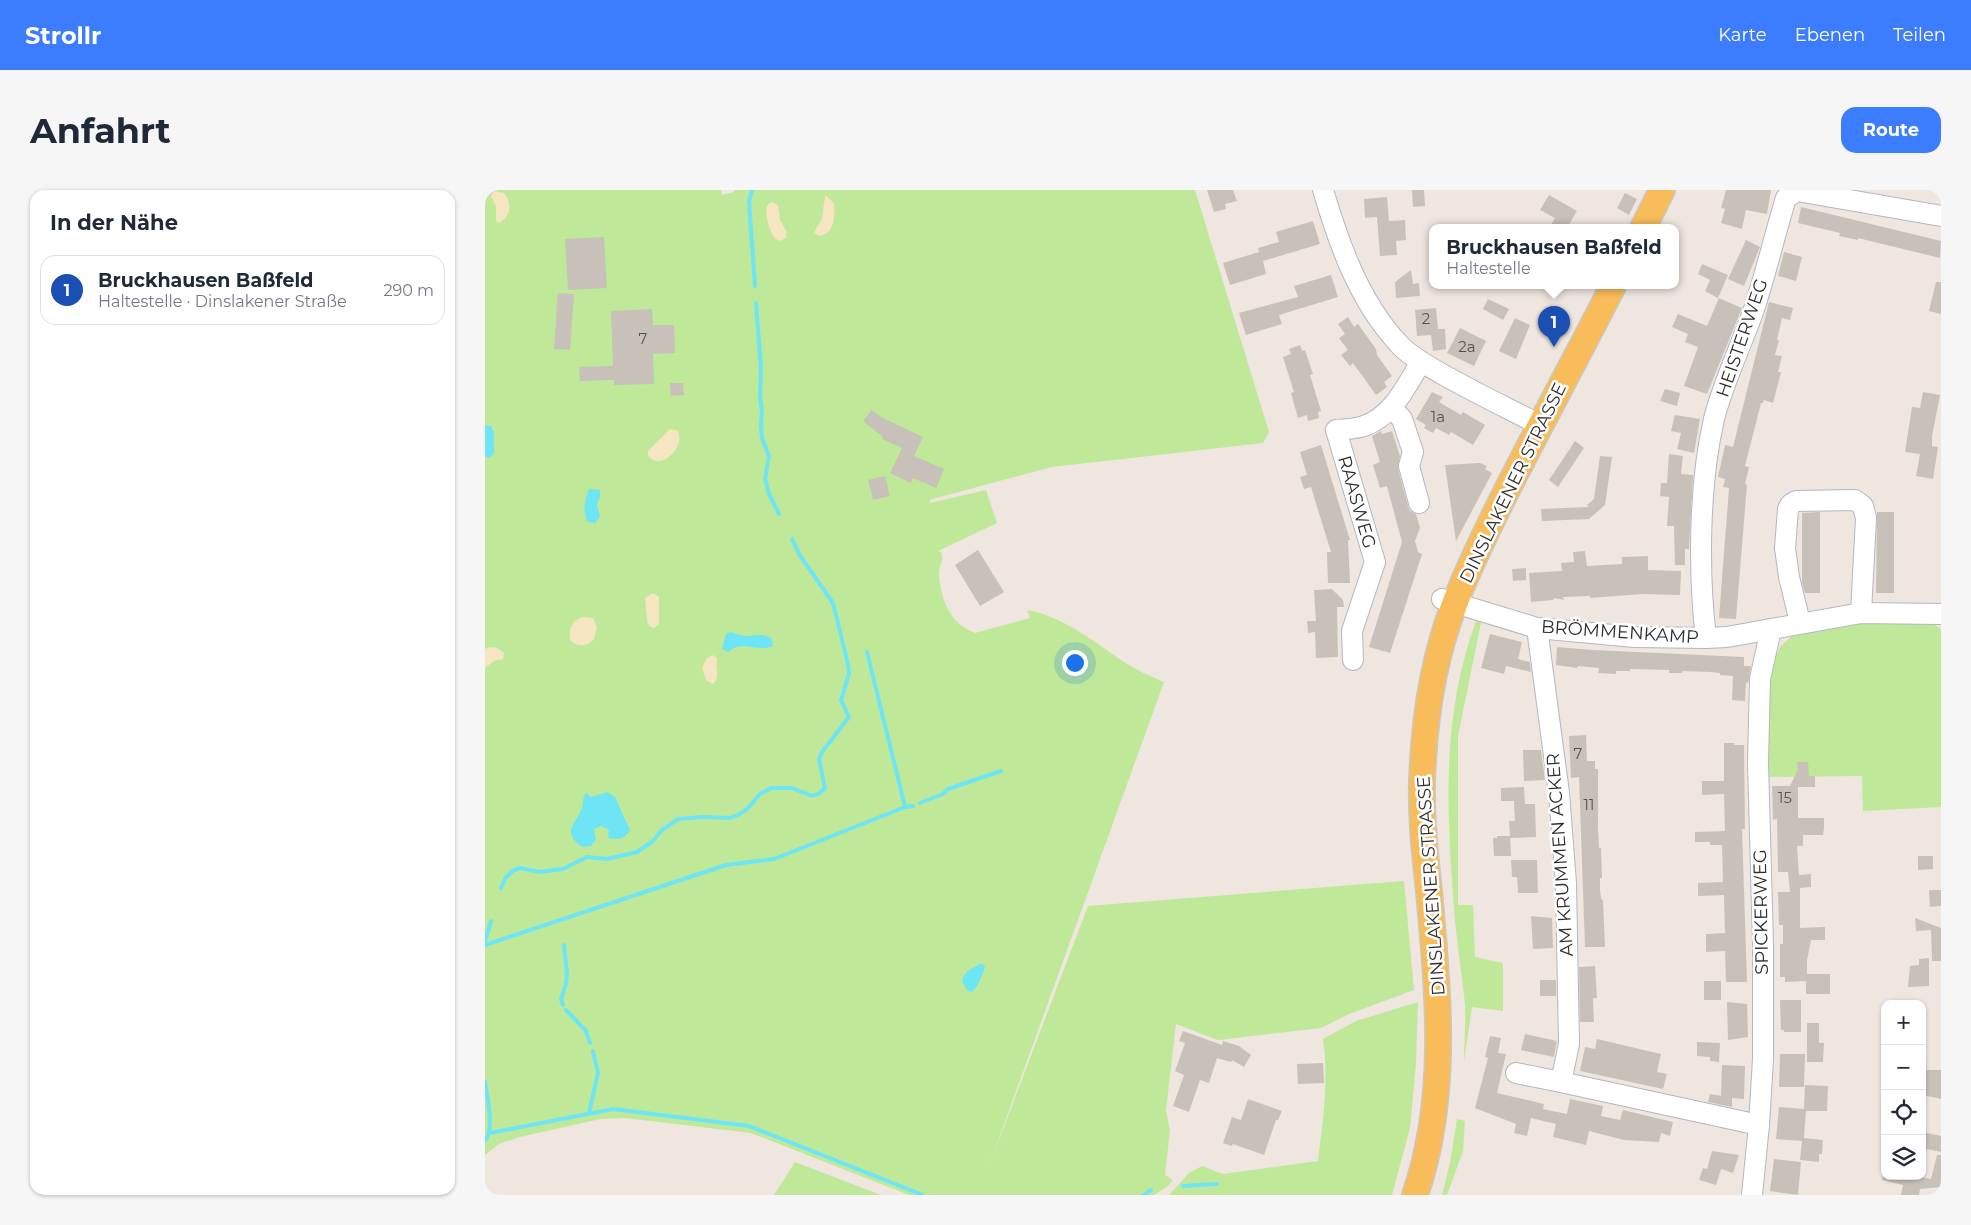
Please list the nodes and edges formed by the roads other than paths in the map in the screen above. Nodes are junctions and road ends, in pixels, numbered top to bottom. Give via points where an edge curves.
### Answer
1 (1323, 190) edge
2 (1662, 190) edge
3 (1941, 216) edge
4 (1645, 224) edge
5 (1611, 289) edge
6 (1421, 362) junction
7 (1392, 408) junction
8 (1540, 425) junction
9 (1419, 503) dead end
10 (1448, 601) junction
11 (1861, 613) junction
12 (1941, 614) edge
13 (1800, 622) junction
14 (1537, 628) junction
15 (1771, 630) junction
16 (1706, 638) junction
17 (1353, 660) dead end
18 (1516, 1073) dead end
19 (1561, 1082) junction
20 (1759, 1125) junction
21 (1415, 1195) edge
22 (1752, 1195) edge

1 - 6 street via 1345,255 1373,312 1398,344
2 - 4 main road
3 - 16 street, HEISTERWEG via 1797,191 1785,198 1761,289 1715,416 1707,453 1702,519 1702,611
5 - 8 main road, DINSLAKENER STRASSE
6 - 7 street
6 - 8 street
7 - 9 street via 1402,420 1413,452 1409,466
7 - 17 street, RAASWEG via 1366,425 1336,430 1375,562 1352,631
8 - 10 main road, DINSLAKENER STRASSE
10 - 14 street, BRÖMMENKAMP
10 - 21 main road, DINSLAKENER STRASSE via 1426,729 1422,782 1437,991 1438,1076 1433,1119
11 - 12 street, BRÖMMENKAMP
11 - 13 street, BRÖMMENKAMP
11 - 13 street via 1866,518 1863,506 1855,500 1796,501 1789,509 1785,548
13 - 15 street, BRÖMMENKAMP
14 - 16 street, BRÖMMENKAMP via 1635,637
14 - 19 street, AM KRUMMEN ACKER via 1559,793 1566,882 1569,1044
15 - 16 street, BRÖMMENKAMP
15 - 20 street, SPICKERWEG via 1761,679 1759,725 1763,1021
18 - 19 street
19 - 20 street
20 - 22 street, SPICKERWEG

